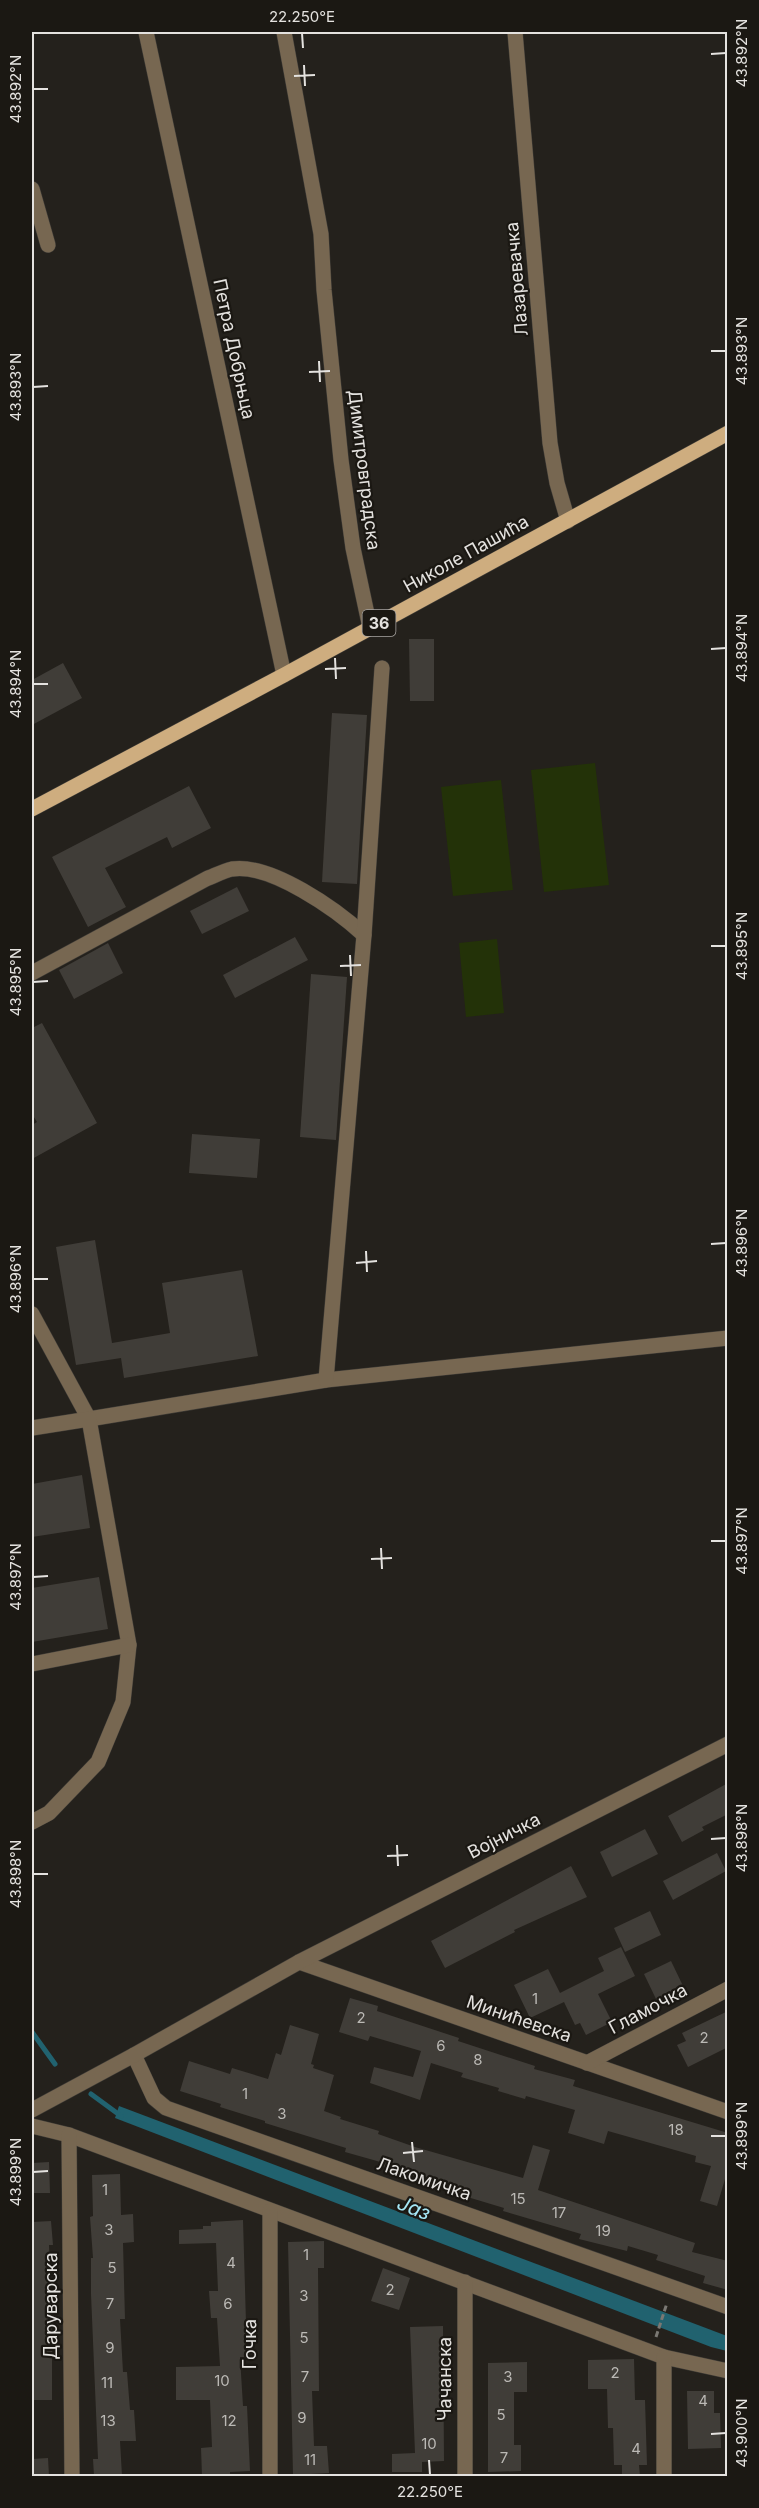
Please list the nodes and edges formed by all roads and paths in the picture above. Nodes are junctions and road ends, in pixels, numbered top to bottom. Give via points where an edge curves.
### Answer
1 (146, 32) edge
2 (284, 32) edge
3 (515, 32) edge
4 (32, 189) edge
5 (48, 245) dead end
6 (728, 433) edge
7 (568, 521) junction
8 (370, 628) junction
9 (382, 668) dead end
10 (284, 675) junction
11 (32, 809) edge
12 (364, 935) junction
13 (32, 973) edge
14 (32, 1314) edge
15 (728, 1338) edge
16 (326, 1380) junction
17 (89, 1419) junction
18 (32, 1428) edge
19 (129, 1645) junction
20 (32, 1664) edge
21 (728, 1744) edge
22 (32, 1822) edge
23 (299, 1962) junction
24 (728, 1989) edge
25 (134, 2055) junction
26 (587, 2063) junction
27 (32, 2110) edge
28 (728, 2112) edge
29 (32, 2126) edge
30 (69, 2136) junction
31 (270, 2211) junction
32 (465, 2282) junction
33 (728, 2307) edge
34 (664, 2312) dead end
35 (659, 2328) dead end
36 (664, 2357) junction
37 (728, 2371) edge
38 (72, 2476) edge
39 (270, 2476) edge
40 (465, 2476) edge
41 (664, 2476) edge

1 - 10 street, Петра Добрњца
2 - 8 street, Димитровградска via 321,234 341,460 353,548
3 - 7 street, Лазаревачка via 550,443
4 - 5 street
6 - 7 main road, Николе Пашића / 36
7 - 8 main road, Николе Пашића / 36
8 - 10 main road, Николе Пашића / 36
9 - 12 street
10 - 11 main road, Николе Пашића / 36
12 - 13 street via 341,914 294,886 252,870 232,869 206,879
12 - 16 street
14 - 17 street
15 - 16 street
16 - 17 street
17 - 18 street
17 - 19 street
19 - 20 street
19 - 22 street via 123,1702 98,1762 49,1813
21 - 23 street, Војничка
23 - 25 street, Војничка
23 - 26 street, Минићевска
24 - 26 street, Гламочка
25 - 27 street, Војничка
25 - 33 street, Лакомичка via 154,2098 166,2108
26 - 28 street, Минићевска
29 - 30 street
30 - 31 street
30 - 38 street, Даруварска
31 - 32 street
31 - 39 street, Гочка
32 - 36 street
32 - 40 street, Чачанска
34 - 35 path
36 - 37 street
36 - 41 street

